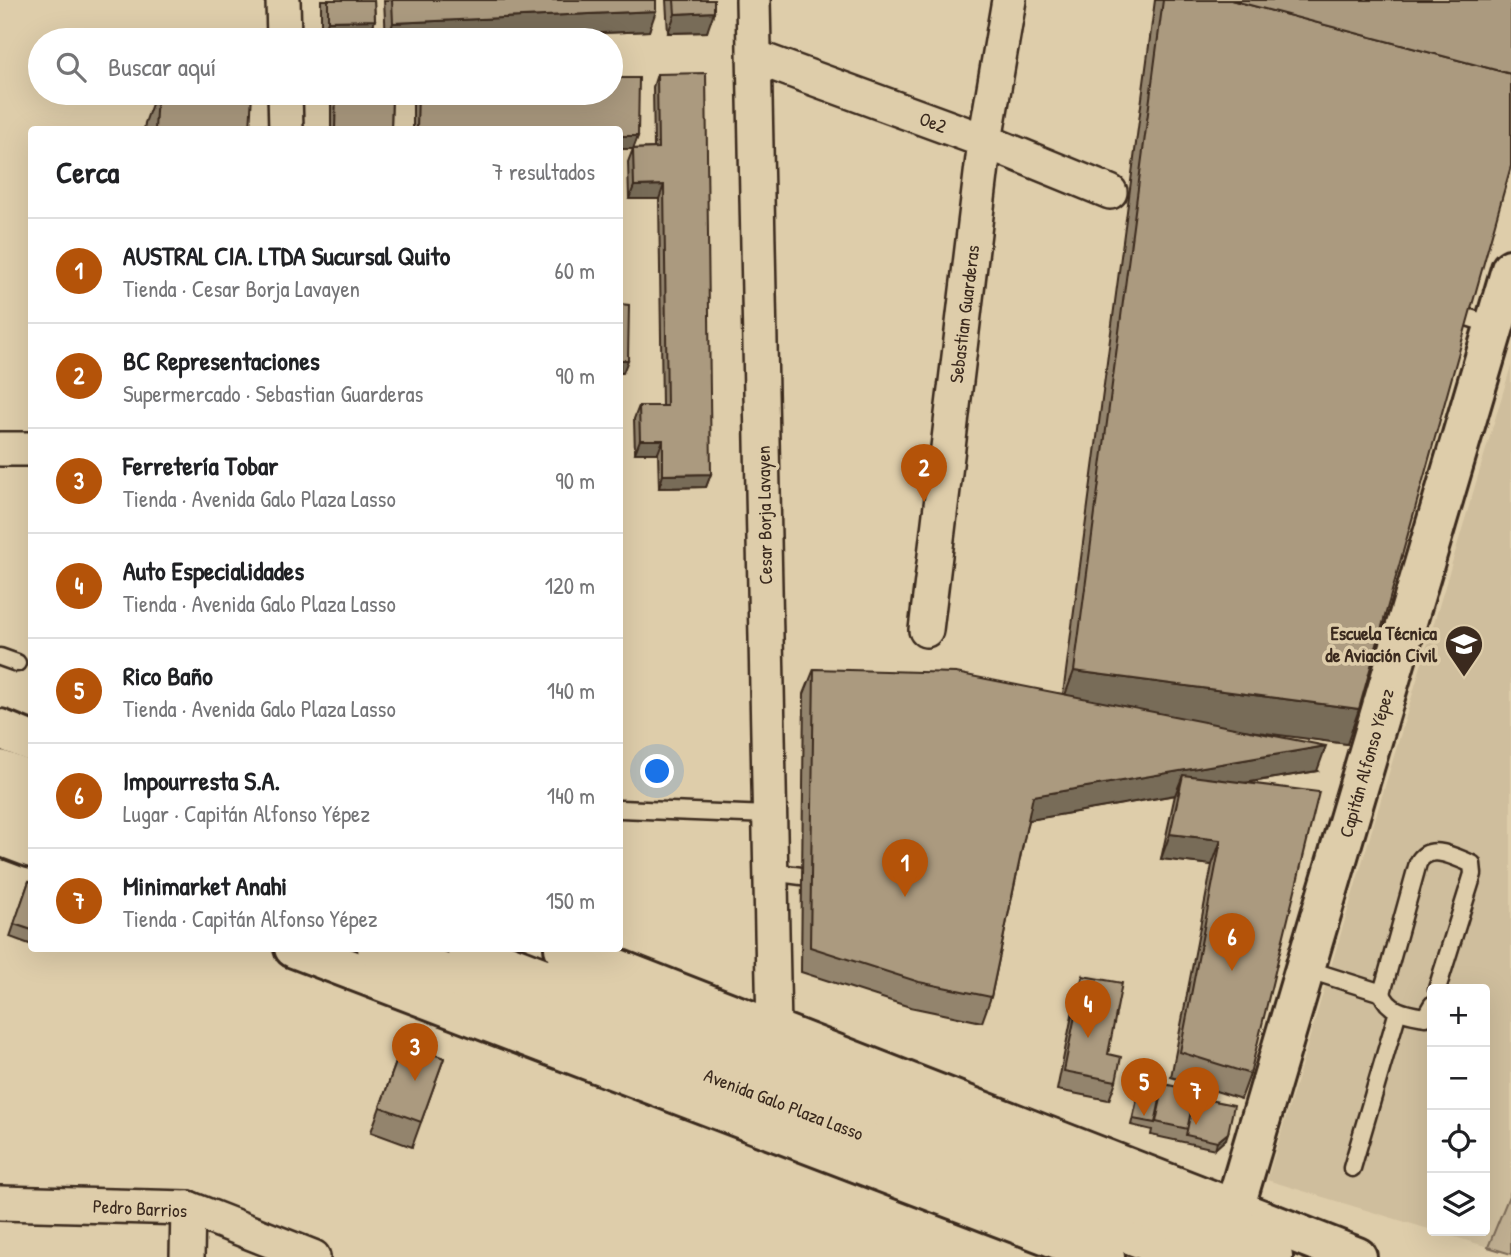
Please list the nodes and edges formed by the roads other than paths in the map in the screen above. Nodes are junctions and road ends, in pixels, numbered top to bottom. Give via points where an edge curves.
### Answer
1 (283, 0) edge
2 (753, 0) edge
3 (1009, 0) edge
4 (284, 28) edge
5 (755, 57) junction
6 (285, 105) edge
7 (286, 126) edge
8 (985, 141) junction
9 (1110, 192) dead end
10 (1500, 295) edge
11 (1438, 307) edge
12 (28, 449) edge
13 (0, 450) edge
14 (926, 629) dead end
15 (0, 657) edge
16 (18, 663) dead end
17 (0, 729) edge
18 (28, 740) edge
19 (0, 770) edge
20 (28, 780) edge
21 (0, 800) edge
22 (623, 809) edge
23 (28, 810) edge
24 (769, 815) junction
25 (0, 836) edge
26 (28, 846) edge
27 (771, 872) junction
28 (836, 881) edge
29 (305, 952) edge
30 (388, 952) edge
31 (477, 952) edge
32 (574, 952) edge
33 (1306, 969) junction
34 (1439, 984) edge
35 (1382, 993) junction
36 (1398, 1011) junction
37 (1427, 1014) edge
38 (774, 1030) junction
39 (1352, 1168) dead end
40 (0, 1203) edge
41 (188, 1208) junction
42 (1227, 1235) edge
43 (187, 1257) edge
44 (313, 1257) edge
45 (1105, 1257) edge
46 (1190, 1257) edge
47 (1273, 1257) edge
48 (1357, 1257) edge

1 - 4 street
2 - 5 street, Cesar Borja Lavayen
3 - 8 street, Sebastian Guarderas
5 - 8 street, Oe2
5 - 24 street, Cesar Borja Lavayen
6 - 7 street
8 - 9 street, Oe2
8 - 14 street, Sebastian Guarderas
10 - 11 lane
10 - 33 main road, Capitán Alfonso Yépez
12 - 13 street
15 - 16 lane
17 - 18 main road
19 - 20 main road
21 - 23 main road
22 - 24 lane
24 - 27 street, Cesar Borja Lavayen
25 - 26 main road
27 - 28 lane
27 - 38 street, Cesar Borja Lavayen
29 - 45 main road, Avenida Galo Plaza Lasso
30 - 46 main road, Avenida Galo Plaza Lasso
31 - 42 main road, Avenida Galo Plaza Lasso
32 - 38 main road, Avenida Galo Plaza Lasso
33 - 35 lane
33 - 42 main road, Capitán Alfonso Yépez
34 - 35 lane via 1473,874 1472,864 1431,851 1418,863
35 - 36 lane
36 - 37 lane via 1425,1017
36 - 39 lane
38 - 42 main road, Avenida Galo Plaza Lasso
40 - 41 street, Pedro Barrios
41 - 43 street
41 - 44 street, Pedro Barrios
42 - 47 main road, Avenida Galo Plaza Lasso
42 - 48 main road, Avenida Galo Plaza Lasso

